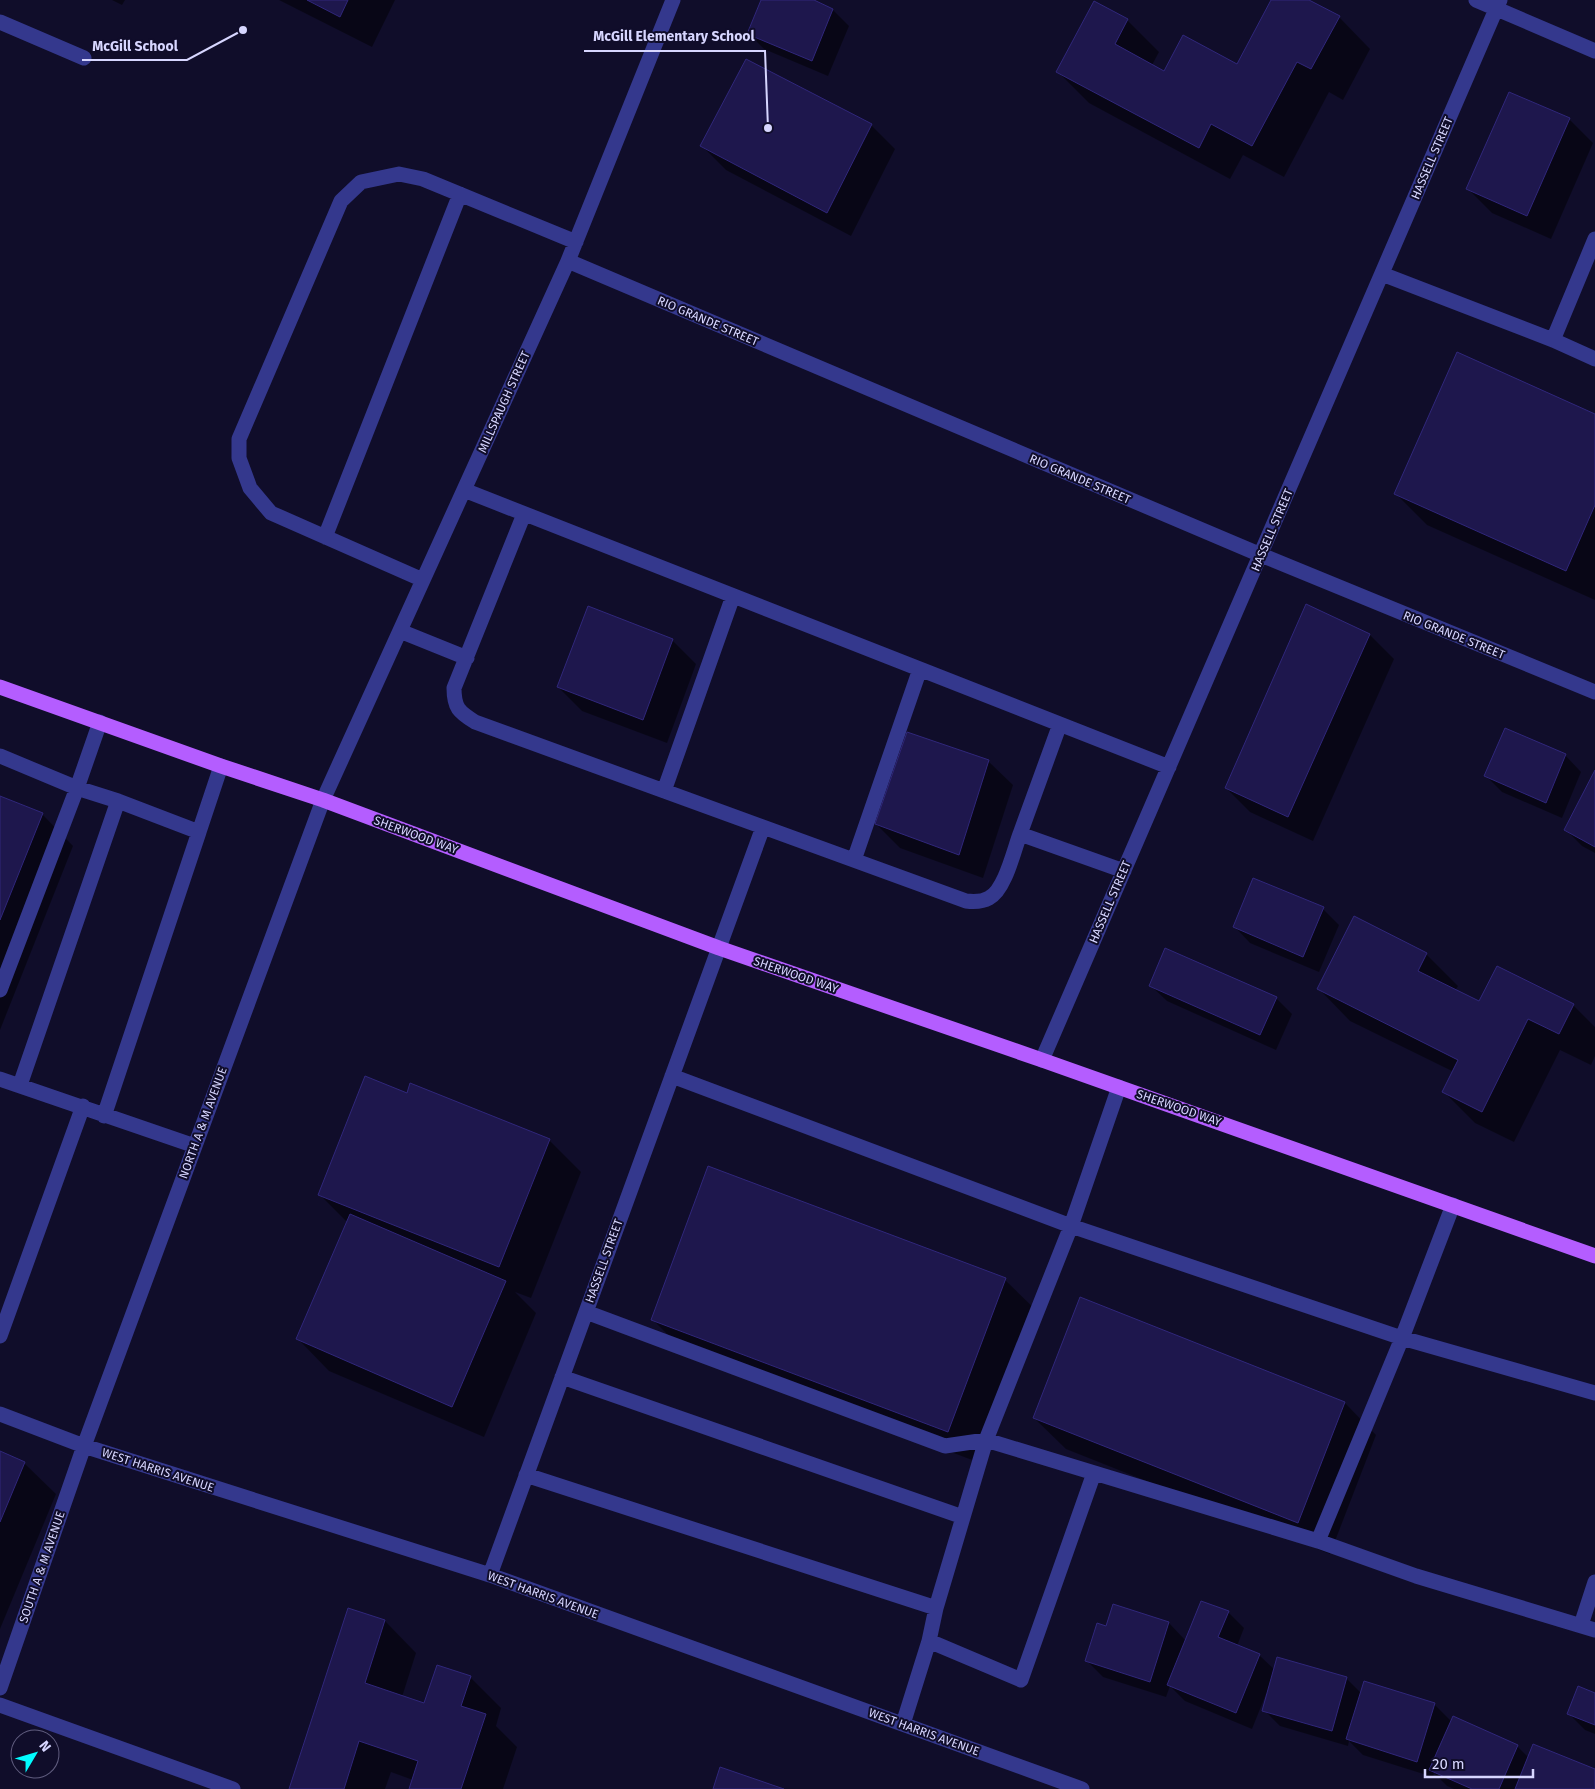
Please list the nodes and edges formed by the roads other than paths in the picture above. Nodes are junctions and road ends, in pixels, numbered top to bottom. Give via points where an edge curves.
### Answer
1 (673, 0) edge
2 (1476, 0) edge
3 (1498, 4) edge
4 (0, 22) edge
5 (1595, 51) edge
6 (84, 58) dead end
7 (460, 194) junction
8 (1595, 238) edge
9 (576, 242) junction
10 (568, 261) junction
11 (1382, 274) junction
12 (1553, 340) junction
13 (1595, 359) edge
14 (464, 490) junction
15 (524, 514) junction
16 (325, 537) junction
17 (1261, 555) junction
18 (423, 580) junction
19 (734, 596) junction
20 (400, 631) junction
21 (467, 658) junction
22 (920, 668) junction
23 (0, 687) edge
24 (1595, 692) edge
25 (100, 722) junction
26 (1060, 724) junction
27 (0, 756) edge
28 (221, 766) junction
29 (1169, 767) junction
30 (77, 788) junction
31 (664, 791) junction
32 (323, 800) junction
33 (118, 801) junction
34 (763, 827) junction
35 (199, 832) junction
36 (1020, 834) junction
37 (854, 860) junction
38 (1124, 871) junction
39 (718, 948) junction
40 (0, 990) edge
41 (1042, 1060) junction
42 (672, 1076) junction
43 (0, 1079) edge
44 (20, 1085) junction
45 (1119, 1087) junction
46 (83, 1106) junction
47 (104, 1116) junction
48 (194, 1146) junction
49 (1453, 1205) junction
50 (1071, 1226) junction
51 (1595, 1256) edge
52 (586, 1312) junction
53 (0, 1336) edge
54 (1402, 1338) junction
55 (562, 1377) junction
56 (1595, 1393) edge
57 (0, 1414) edge
58 (986, 1440) junction
59 (84, 1446) junction
60 (1094, 1473) junction
61 (526, 1475) junction
62 (963, 1517) junction
63 (1318, 1540) junction
64 (490, 1575) junction
65 (1595, 1582) edge
66 (936, 1608) junction
67 (1588, 1628) edge
68 (929, 1640) junction
69 (0, 1688) edge
70 (0, 1705) edge
71 (903, 1724) junction
72 (233, 1789) edge
73 (1082, 1789) edge

1 - 9 street, MILLSPAUGH STREET
2 - 3 street
3 - 5 street
3 - 11 street, HASSELL STREET
4 - 6 street
7 - 9 street
7 - 16 street
7 - 16 street via 423,179 399,174 361,182 341,201 239,439 239,458 250,488 272,514
8 - 12 street
9 - 10 street, MILLSPAUGH STREET
10 - 14 street, MILLSPAUGH STREET
10 - 17 street, RIO GRANDE STREET
11 - 12 street
11 - 17 street, HASSELL STREET
12 - 13 street
14 - 15 street
14 - 18 street, MILLSPAUGH STREET
15 - 19 street
15 - 21 street
16 - 18 street
17 - 24 street, RIO GRANDE STREET
17 - 29 street, HASSELL STREET
18 - 20 street, MILLSPAUGH STREET
19 - 22 street
19 - 31 street
20 - 21 street
20 - 32 street, MILLSPAUGH STREET
21 - 31 street via 454,688 454,702 464,715 475,722
22 - 26 street
22 - 37 street
23 - 25 main road, SHERWOOD WAY
25 - 28 main road, SHERWOOD WAY
25 - 30 street
26 - 29 street
26 - 36 street
27 - 30 street
28 - 32 main road, SHERWOOD WAY
28 - 35 street
29 - 38 street, HASSELL STREET
30 - 33 street
30 - 40 street
31 - 34 street
32 - 39 main road, SHERWOOD WAY
32 - 48 street, NORTH A & M AVENUE
33 - 35 street
33 - 44 street
34 - 37 street
34 - 39 street, HASSELL STREET
35 - 47 street
36 - 37 street via 998,892 976,902
36 - 38 street
38 - 41 street, HASSELL STREET
39 - 41 main road, SHERWOOD WAY
39 - 42 street, HASSELL STREET
41 - 45 main road, SHERWOOD WAY
42 - 50 street
42 - 52 street, HASSELL STREET
43 - 44 street
44 - 46 street
45 - 49 main road, SHERWOOD WAY
45 - 50 street
46 - 47 street
46 - 53 street
47 - 48 street
48 - 59 street, NORTH A & M AVENUE
49 - 51 main road, SHERWOOD WAY
49 - 54 street
50 - 54 street
50 - 58 street
52 - 55 street, HASSELL STREET
52 - 58 street via 945,1446
54 - 56 street
54 - 63 street
55 - 61 street, HASSELL STREET
55 - 62 street
57 - 59 street, WEST HARRIS AVENUE
58 - 60 street
58 - 62 street
59 - 64 street, WEST HARRIS AVENUE
59 - 69 street, SOUTH A & M AVENUE
60 - 63 street
60 - 68 street via 1021,1680
61 - 64 street, HASSELL STREET
61 - 66 street
62 - 66 street
63 - 67 street via 1416,1576
64 - 71 street, WEST HARRIS AVENUE
65 - 67 street
66 - 68 street
68 - 71 street
70 - 72 street
71 - 73 street, WEST HARRIS AVENUE

